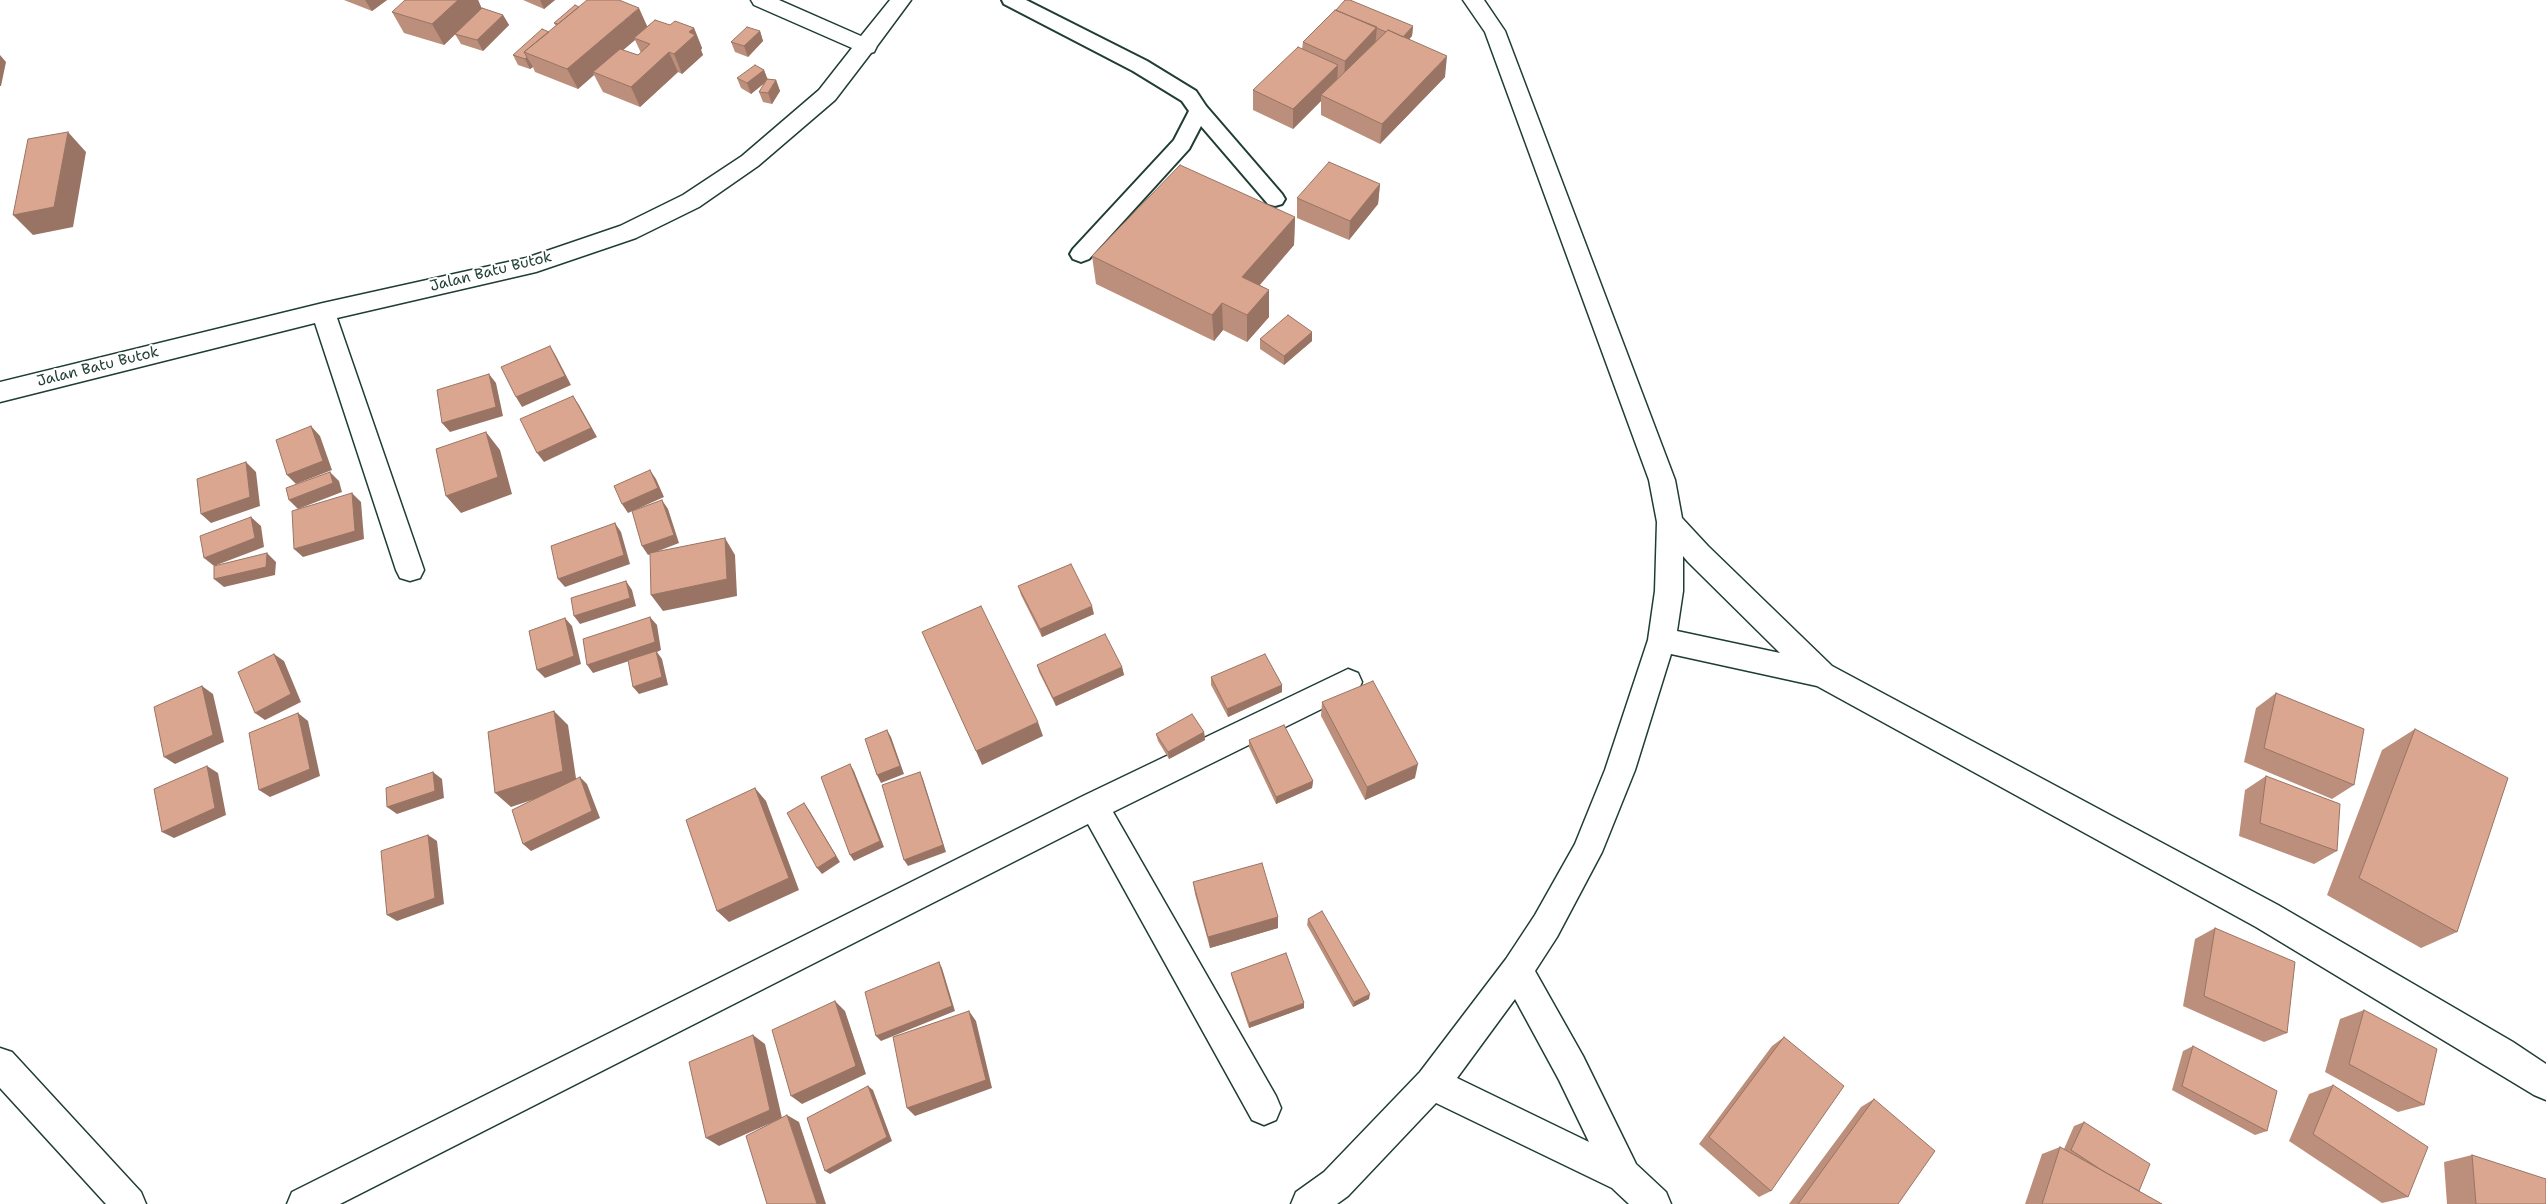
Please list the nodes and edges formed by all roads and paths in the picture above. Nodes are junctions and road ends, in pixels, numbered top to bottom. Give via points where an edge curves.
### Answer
1 (761, 0) edge
2 (901, 0) edge
3 (1011, 0) edge
4 (1473, 0) edge
5 (867, 47) junction
6 (1199, 111) junction
7 (1275, 199) dead end
8 (1081, 254) dead end
9 (323, 312) junction
10 (0, 392) edge
11 (1670, 522) junction
12 (410, 570) dead end
13 (1662, 640) junction
14 (1823, 675) junction
15 (1348, 682) dead end
16 (1094, 806) junction
17 (1517, 970) junction
18 (0, 1064) edge
19 (2546, 1083) edge
20 (1432, 1084) junction
21 (1264, 1108) dead end
22 (1624, 1176) junction
23 (129, 1204) edge
24 (304, 1204) edge
25 (1308, 1204) edge
26 (1654, 1204) edge

1 - 5 street
2 - 5 street, Jalan Batu Butok
3 - 6 lane via 1140,66 1189,96
4 - 11 street via 1495,31 1662,480
5 - 9 street, Jalan Batu Butok via 827,95 750,162 691,201 628,232 528,266
6 - 7 lane
6 - 8 lane via 1182,144
9 - 10 street, Jalan Batu Butok
9 - 12 street
11 - 13 street via 1669,590
11 - 14 street via 1698,554
13 - 14 street
13 - 17 street via 1620,770 1588,852
14 - 19 street via 2267,916
15 - 16 street
16 - 21 street
16 - 24 street
17 - 20 street
17 - 22 street via 1571,1068
18 - 23 street
20 - 22 street
20 - 25 street via 1336,1184
22 - 26 street

